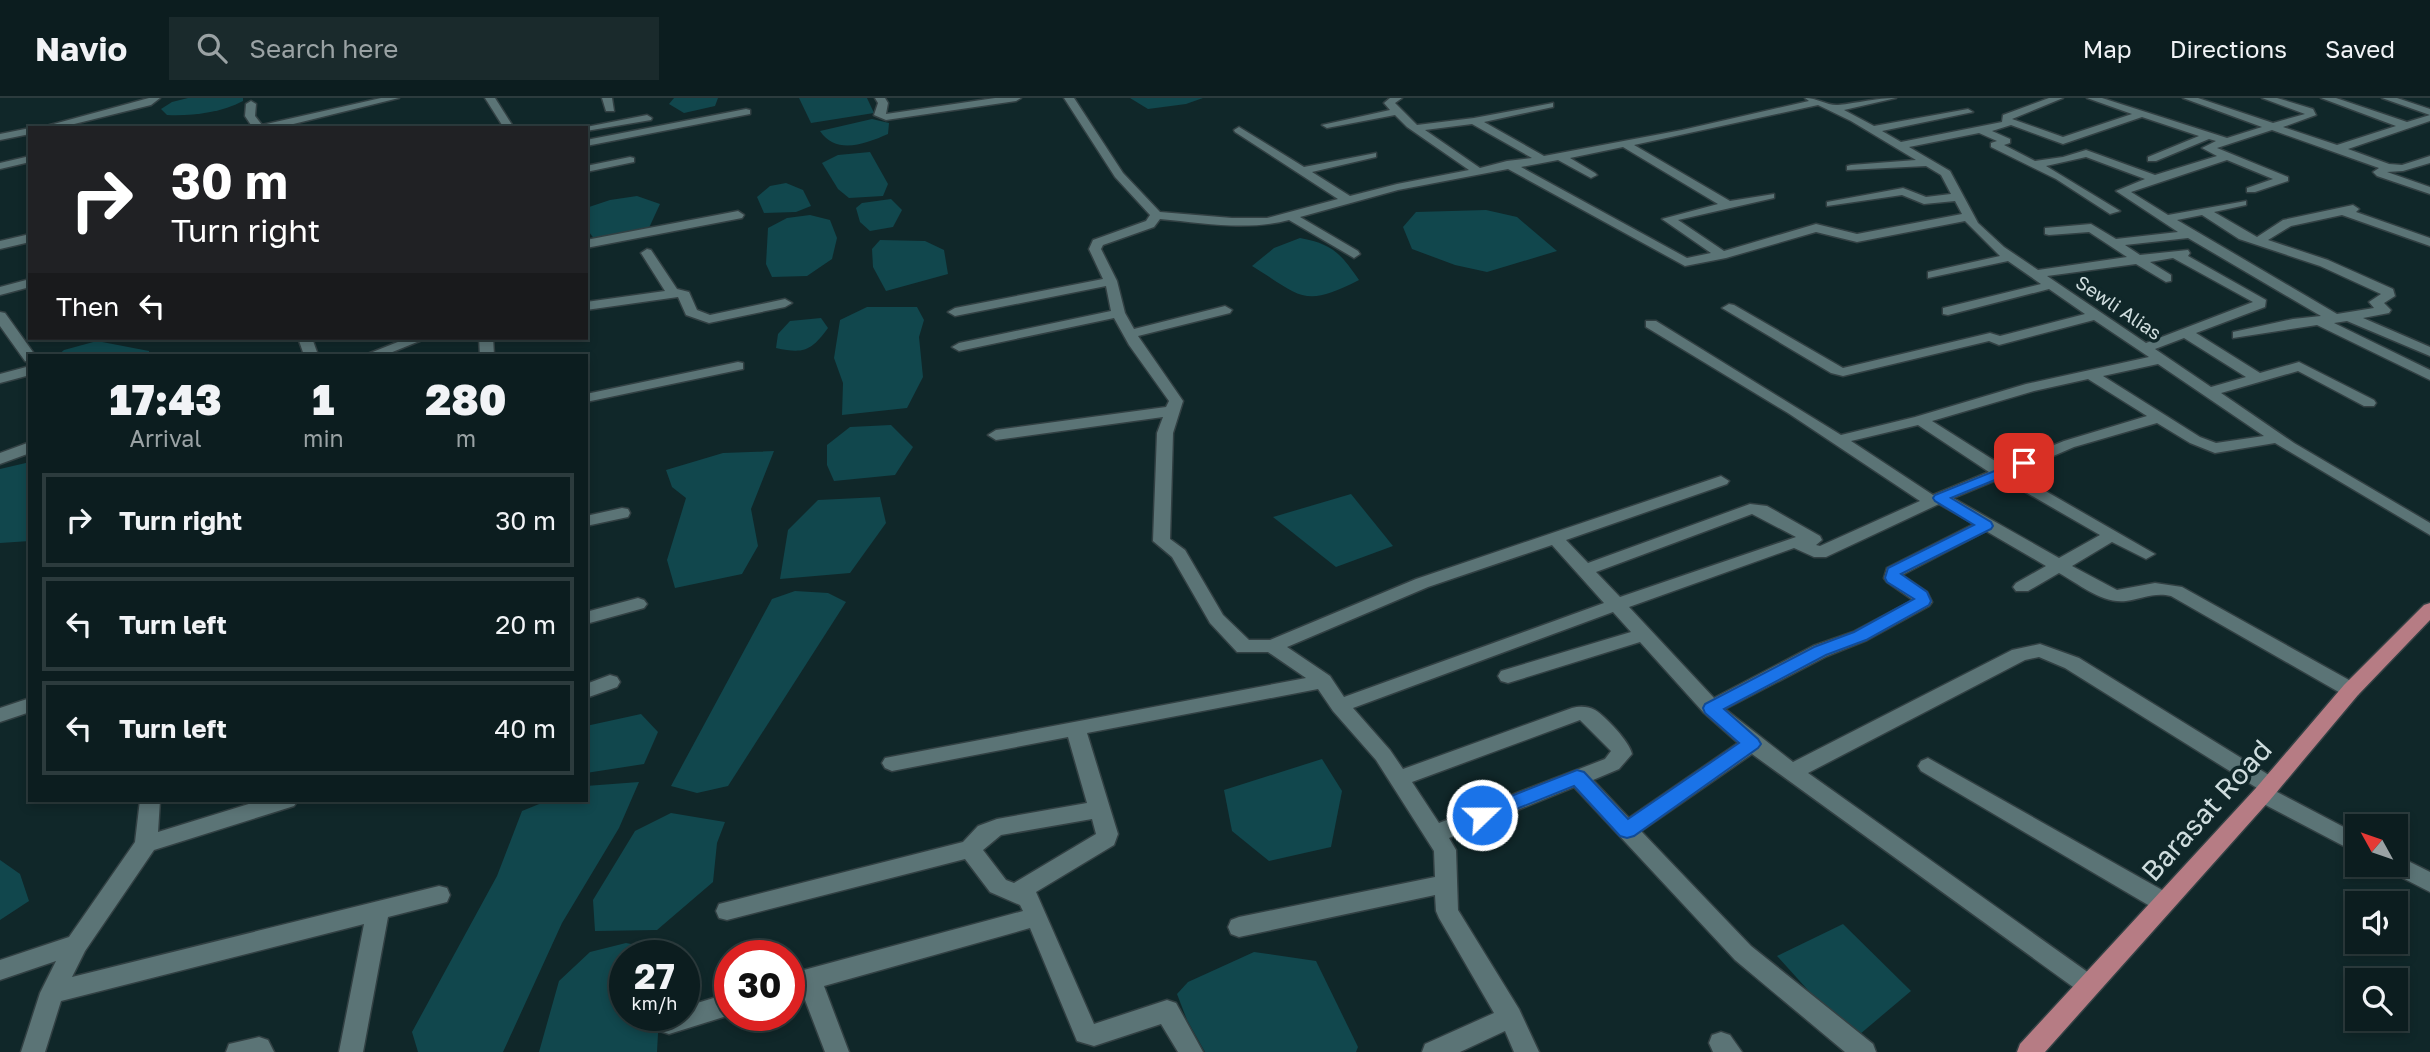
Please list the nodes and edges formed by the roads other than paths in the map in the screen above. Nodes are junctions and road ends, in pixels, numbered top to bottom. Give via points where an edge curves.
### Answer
1 (155, 98) edge
2 (394, 98) edge
3 (490, 98) edge
4 (882, 98) edge
5 (1016, 98) edge
6 (1069, 98) edge
7 (1397, 98) edge
8 (1891, 98) edge
9 (2058, 98) edge
10 (2092, 98) edge
11 (2188, 98) edge
12 (2267, 98) edge
13 (2297, 98) edge
14 (2387, 98) edge
15 (367, 100) edge
16 (1815, 100) edge
17 (2326, 102) edge
18 (251, 104) dead end
19 (1549, 105) dead end
20 (1833, 109) junction
21 (1398, 111) junction
22 (746, 112) dead end
23 (1968, 112) dead end
24 (2430, 112) edge
25 (2142, 114) junction
26 (647, 118) dead end
27 (2430, 118) edge
28 (2006, 120) junction
29 (1474, 121) junction
30 (1326, 125) dead end
31 (52, 126) edge
32 (258, 126) edge
33 (268, 126) edge
34 (508, 126) edge
35 (2407, 126) junction
36 (588, 128) edge
37 (1416, 128) junction
38 (2269, 128) junction
39 (1873, 129) junction
40 (1239, 130) dead end
41 (1981, 130) junction
42 (28, 131) edge
43 (2207, 136) junction
44 (0, 137) edge
45 (2227, 141) junction
46 (1623, 143) junction
47 (588, 144) edge
48 (1900, 145) junction
49 (2337, 149) junction
50 (1372, 155) dead end
51 (1559, 156) junction
52 (2226, 157) junction
53 (28, 159) edge
54 (1541, 159) junction
55 (2152, 159) dead end
56 (2430, 159) edge
57 (630, 160) dead end
58 (1930, 162) junction
59 (1507, 164) junction
60 (2034, 164) junction
61 (0, 166) edge
62 (2388, 167) junction
63 (1851, 168) dead end
64 (588, 169) edge
65 (1476, 170) junction
66 (1303, 171) junction
67 (1591, 175) dead end
68 (2154, 180) junction
69 (2251, 190) dead end
70 (2122, 191) junction
71 (2430, 191) edge
72 (2088, 195) junction
73 (1770, 196) dead end
74 (1958, 197) junction
75 (1346, 199) junction
76 (2242, 203) dead end
77 (1831, 204) dead end
78 (1728, 205) junction
79 (2114, 211) dead end
80 (2204, 211) junction
81 (738, 215) dead end
82 (1157, 215) junction
83 (1291, 216) junction
84 (1969, 217) junction
85 (2166, 219) junction
86 (2049, 231) dead end
87 (2191, 234) junction
88 (28, 238) edge
89 (2258, 241) junction
90 (2430, 242) edge
91 (2114, 243) junction
92 (588, 244) edge
93 (0, 245) edge
94 (2214, 249) junction
95 (647, 253) dead end
96 (1354, 254) dead end
97 (2175, 254) junction
98 (1722, 255) junction
99 (2010, 257) junction
100 (2136, 258) junction
101 (2035, 274) junction
102 (1933, 275) dead end
103 (2166, 278) dead end
104 (1111, 281) junction
105 (28, 284) edge
106 (2051, 285) junction
107 (2281, 289) junction
108 (0, 291) edge
109 (673, 293) junction
110 (2249, 295) junction
111 (785, 303) dead end
112 (588, 306) edge
113 (1729, 308) dead end
114 (1225, 310) dead end
115 (954, 312) dead end
116 (1948, 312) dead end
117 (1118, 313) junction
118 (2097, 316) junction
119 (2343, 318) junction
120 (2319, 320) junction
121 (2, 321) edge
122 (1651, 324) dead end
123 (2184, 332) junction
124 (1129, 334) junction
125 (2238, 335) dead end
126 (414, 340) edge
127 (959, 347) dead end
128 (2145, 348) junction
129 (2430, 352) edge
130 (375, 354) edge
131 (28, 355) edge
132 (2161, 359) junction
133 (738, 366) dead end
134 (28, 371) edge
135 (2090, 374) junction
136 (2430, 376) edge
137 (2257, 377) junction
138 (0, 379) edge
139 (2209, 392) junction
140 (588, 398) edge
141 (2369, 403) dead end
142 (1172, 411) junction
143 (2161, 417) junction
144 (1920, 420) junction
145 (996, 435) dead end
146 (2278, 438) junction
147 (1838, 440) junction
148 (28, 448) edge
149 (0, 459) edge
150 (2001, 472) junction
151 (1721, 481) dead end
152 (1936, 500) junction
153 (622, 513) dead end
154 (588, 521) edge
155 (1985, 526) junction
156 (2430, 530) edge
157 (2112, 535) junction
158 (1555, 538) junction
159 (1829, 549) junction
160 (2146, 554) dead end
161 (2060, 567) junction
162 (1585, 570) junction
163 (2021, 587) dead end
164 (638, 604) dead end
165 (1616, 604) junction
166 (2430, 609) edge
167 (588, 617) edge
168 (1644, 634) junction
169 (1272, 646) junction
170 (1508, 676) dead end
171 (1323, 681) junction
172 (611, 682) dead end
173 (588, 690) edge
174 (2351, 691) junction
175 (28, 706) edge
176 (1340, 706) junction
177 (1712, 708) junction
178 (0, 715) edge
179 (1075, 728) junction
180 (1752, 744) junction
181 (892, 763) dead end
182 (1928, 766) dead end
183 (1792, 772) junction
184 (1577, 778) junction
185 (1398, 779) junction
186 (2266, 790) junction
187 (150, 802) edge
188 (281, 802) edge
189 (1100, 809) junction
190 (1627, 830) junction
191 (1435, 834) junction
192 (2345, 837) edge
193 (146, 844) junction
194 (970, 849) junction
195 (2408, 871) edge
196 (2430, 883) edge
197 (1446, 884) junction
198 (1015, 893) junction
199 (439, 895) dead end
200 (2162, 902) junction
201 (377, 911) junction
202 (727, 911) dead end
203 (1035, 917) junction
204 (1239, 927) dead end
205 (77, 944) junction
206 (0, 970) edge
207 (805, 980) edge
208 (2088, 985) junction
209 (52, 993) junction
210 (805, 993) edge
211 (1510, 1017) junction
212 (33, 1052) edge
213 (238, 1052) edge
214 (262, 1052) edge
215 (351, 1052) edge
216 (837, 1052) edge
217 (1191, 1052) edge
218 (1434, 1052) edge
219 (1527, 1052) edge
220 (1864, 1052) edge
221 (2029, 1052) edge

1 - 31 street
2 - 15 street
3 - 34 street
4 - 5 street via 879,114 886,117
6 - 82 street via 1103,154
7 - 21 street via 1389,103
8 - 20 street
9 - 28 street
10 - 25 street
11 - 38 street
12 - 38 street via 2312,114
13 - 17 street
14 - 24 street
15 - 33 street
16 - 20 street, Sewli Alias
16 - 46 street
17 - 35 street
18 - 32 street via 250,116
19 - 29 street
20 - 39 street, Sewli Alias
21 - 30 street
21 - 37 street
22 - 47 street
23 - 39 street
25 - 28 street via 2063,141
25 - 43 street
26 - 36 street
27 - 35 street
28 - 41 street
29 - 37 street
29 - 54 street
35 - 49 street
37 - 65 street
38 - 45 street
38 - 49 street
39 - 48 street, Sewli Alias
40 - 66 street
41 - 48 street
41 - 60 street via 2006,141 1996,145
42 - 44 street
43 - 45 street
43 - 55 street
45 - 52 street via 2207,148
46 - 51 street
46 - 78 street
48 - 58 street, Sewli Alias
49 - 62 street
50 - 66 street
51 - 54 street
51 - 67 street
52 - 68 street
52 - 69 street via 2284,179
53 - 61 street
54 - 59 street
56 - 62 street via 2403,169
57 - 64 street
58 - 63 street
58 - 74 street, Sewli Alias via 1946,173
59 - 65 street
59 - 98 street via 1676,259 1692,262
60 - 68 street via 2090,154
60 - 72 street
62 - 71 street via 2379,172
65 - 75 street
66 - 75 street
68 - 70 street
70 - 72 street
70 - 85 street
72 - 79 street
73 - 78 street
74 - 77 street via 1924,201 1903,191
74 - 84 street, Sewli Alias
75 - 83 street
76 - 80 street
78 - 98 street via 1668,219
80 - 85 street
80 - 89 street
81 - 92 street
82 - 83 street via 1232,222 1267,222
82 - 104 street via 1150,223 1097,243 1095,253
83 - 96 street
84 - 98 street via 1857,239 1816,228
84 - 99 street, Sewli Alias
85 - 87 street
86 - 91 street via 2089,227
87 - 91 street
87 - 94 street
88 - 93 street
89 - 90 street via 2287,223 2348,210
89 - 119 street via 2324,263 2388,292 2375,302 2382,311
91 - 100 street
94 - 97 street
94 - 107 street
95 - 109 street
97 - 100 street
97 - 110 street
99 - 101 street, Sewli Alias
99 - 102 street
100 - 101 street
100 - 103 street
101 - 106 street, Sewli Alias
104 - 115 street
104 - 117 street
105 - 108 street
106 - 116 street
106 - 118 street, Sewli Alias
107 - 110 street
107 - 119 street
109 - 111 street via 682,294 690,311 706,319
109 - 112 street
110 - 123 street via 2260,304
113 - 118 street via 1843,372
114 - 124 street
117 - 124 street
117 - 127 street
118 - 128 street, Sewli Alias
119 - 120 street
119 - 129 street
120 - 125 street
120 - 136 street
121 - 131 street
122 - 147 street
123 - 128 street
123 - 137 street
124 - 142 street via 1176,401
126 - 130 street
128 - 132 street, Sewli Alias
132 - 135 street
132 - 139 street, Sewli Alias
133 - 140 street
134 - 138 street
135 - 143 street
135 - 144 street
137 - 139 street
137 - 141 street via 2299,366
139 - 146 street, Sewli Alias
142 - 145 street
142 - 169 street via 1165,433 1160,541 1179,554 1216,619 1244,648
143 - 146 street via 2215,449
143 - 150 street via 2069,444
144 - 147 street
144 - 150 street
146 - 156 street, Sewli Alias
147 - 152 street
148 - 149 street
150 - 152 street
150 - 157 street
151 - 158 street
152 - 155 street
152 - 159 street
153 - 154 street
155 - 161 street
155 - 177 street via 1894,572 1893,578 1923,601
157 - 160 street
157 - 161 street
158 - 162 street
158 - 169 street via 1422,583
159 - 162 street via 1761,510 1750,509
159 - 165 street via 1820,553 1795,542
161 - 163 street
161 - 174 street via 2117,596 2151,587 2176,591
162 - 165 street
164 - 167 street
165 - 168 street
165 - 176 street
166 - 174 main road, Barasat Road
168 - 170 street
168 - 177 street
169 - 171 street
171 - 176 street
171 - 179 street
172 - 173 street
174 - 186 main road, Barasat Road
175 - 178 street
176 - 185 street
177 - 180 street
179 - 181 street
179 - 189 street
180 - 183 street
180 - 190 street
182 - 200 street
183 - 186 street via 2019,655 2040,650 2072,663
183 - 208 street
184 - 185 street via 1612,764 1622,754 1583,713
184 - 190 street
184 - 191 street
185 - 191 street
186 - 192 street
186 - 200 main road, Barasat Road
187 - 193 street
188 - 193 street
189 - 194 street via 997,827
189 - 198 street via 1107,834 1102,843
190 - 220 street via 1743,953
191 - 197 street via 1445,850
193 - 205 street
194 - 198 street via 999,886
194 - 202 street
195 - 196 street
197 - 204 street
197 - 211 street via 1447,911
198 - 203 street via 1029,899
199 - 201 street
200 - 208 main road, Barasat Road
201 - 209 street
201 - 215 street
203 - 207 street
203 - 217 street via 1086,1034 1167,1011
205 - 206 street
205 - 209 street
208 - 221 main road, Barasat Road
209 - 212 street
210 - 216 street
211 - 218 street
211 - 219 street
213 - 214 street via 258,1048

